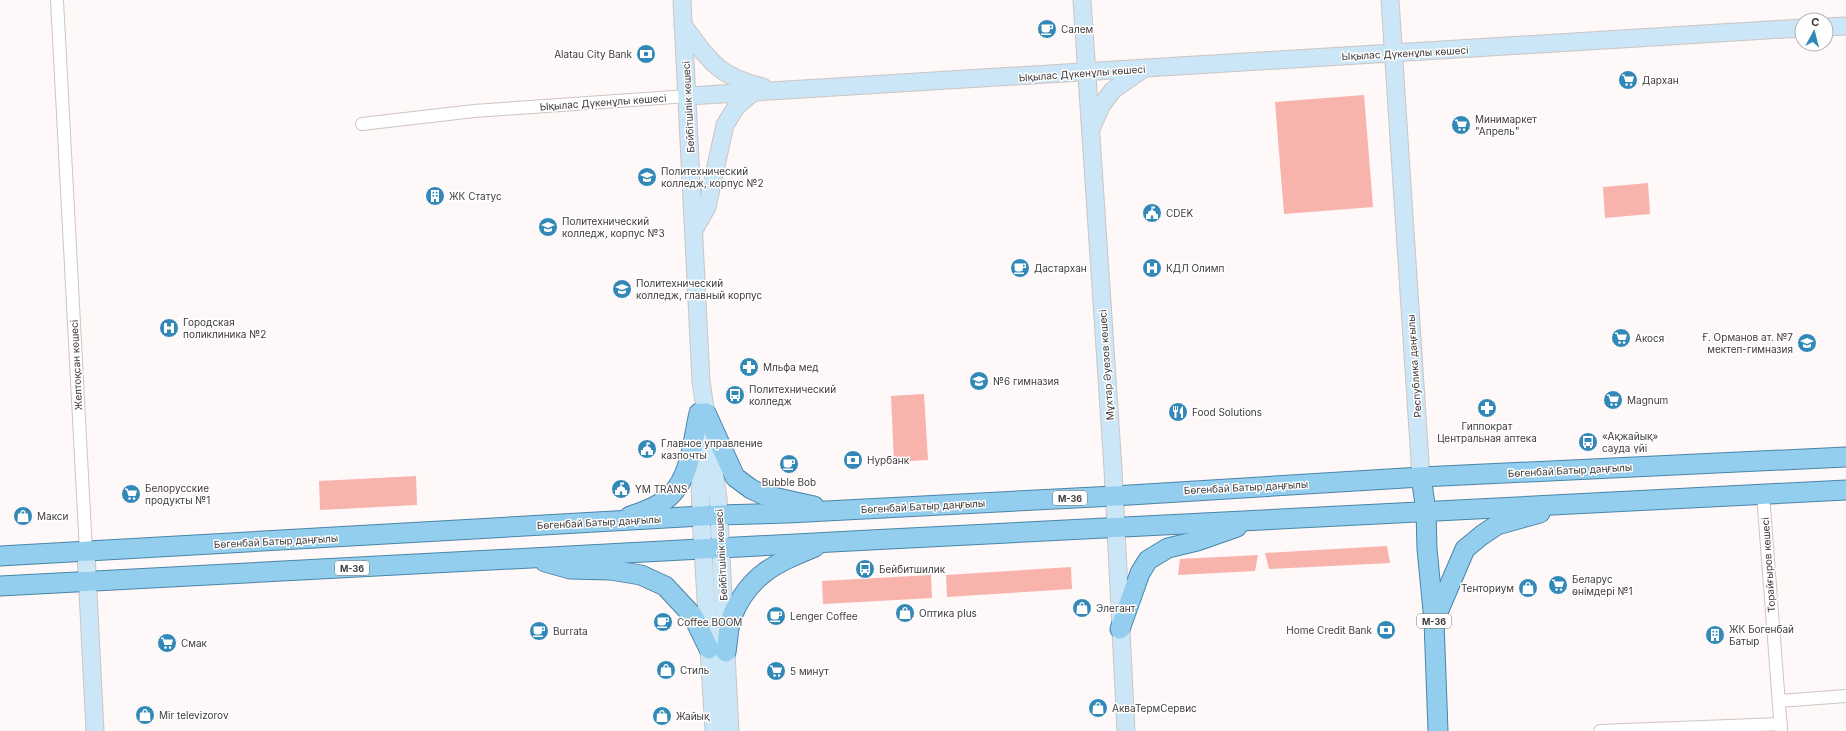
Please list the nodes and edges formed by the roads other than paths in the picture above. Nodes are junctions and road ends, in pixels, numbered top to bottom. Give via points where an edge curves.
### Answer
1 (57, 0) edge
2 (682, 0) edge
3 (1082, 0) edge
4 (1390, 0) edge
5 (683, 25) junction
6 (1846, 26) edge
7 (1834, 27) edge
8 (1794, 29) edge
9 (1394, 54) junction
10 (1143, 69) junction
11 (1087, 72) junction
12 (781, 91) junction
13 (752, 93) junction
14 (688, 96) junction
15 (362, 124) dead end
16 (1090, 133) junction
17 (694, 230) junction
18 (702, 413) junction
19 (1846, 457) edge
20 (1421, 477) junction
21 (1846, 490) edge
22 (1763, 494) junction
23 (1114, 496) junction
24 (1574, 504) junction
25 (835, 510) junction
26 (1419, 511) junction
27 (710, 516) junction
28 (1254, 520) junction
29 (614, 522) junction
30 (1116, 527) junction
31 (828, 542) junction
32 (712, 548) junction
33 (86, 552) junction
34 (0, 556) edge
35 (531, 558) junction
36 (88, 582) junction
37 (0, 586) edge
38 (1434, 621) junction
39 (1120, 629) junction
40 (718, 651) junction
41 (1846, 696) edge
42 (1779, 701) junction
43 (1781, 728) edge
44 (95, 731) edge
45 (714, 731) edge
46 (730, 731) edge
47 (1126, 731) edge
48 (1438, 731) edge
49 (1600, 731) edge

1 - 33 street, Желтоқсан көшесі
2 - 5 street, Бейбітшілік көшесі
3 - 11 street, Мұхтар Әуезов көшесі
4 - 9 street, Республика даңғылы
5 - 12 street via 709,60 725,74 742,82
5 - 14 street, Бейбітшілік көшесі
6 - 7 street
8 - 9 street, Ықылас Дүкенұлы көшесі
9 - 10 street, Ықылас Дүкенұлы көшесі
9 - 20 street, Республика даңғылы
10 - 11 street, Ықылас Дүкенұлы көшесі
10 - 16 street via 1113,90 1101,106
11 - 12 street, Ықылас Дүкенұлы көшесі
11 - 16 street, Мұхтар Әуезов көшесі
12 - 13 street, Ықылас Дүкенұлы көшесі
13 - 14 street, Ықылас Дүкенұлы көшесі
13 - 17 street via 736,107 725,125 707,207
14 - 15 street, Ықылас Дүкенұлы көшесі via 474,111
14 - 17 street, Бейбітшілік көшесі
16 - 23 street, Мұхтар Әуезов көшесі
17 - 18 street, Бейбітшілік көшесі
18 - 25 main road via 735,477 751,489 764,495
18 - 27 street, Бейбітшілік көшесі
18 - 29 main road via 683,478 671,496 646,510
19 - 20 main road, Бөгенбай Батыр даңғылы
20 - 23 main road, Бөгенбай Батыр даңғылы / M-36
20 - 26 main road, Республика даңғылы / M-36
21 - 22 main road
22 - 24 main road
22 - 42 street, Торайғыров көшесі
23 - 25 main road, Бөгенбай Батыр даңғылы / M-36
23 - 30 street, Мұхтар Әуезов көшесі
24 - 26 main road
24 - 38 main road via 1497,525 1482,535 1465,550
25 - 27 main road, Бөгенбай Батыр даңғылы / M-36
26 - 28 main road, M-36
26 - 38 main road, Республика даңғылы / M-36 via 1427,549
27 - 29 main road, Бөгенбай Батыр даңғылы / M-36
27 - 32 street, Бейбітшілік көшесі
28 - 30 main road, M-36
28 - 39 main road via 1198,541 1168,548 1148,560 1140,573
29 - 33 main road, Бөгенбай Батыр даңғылы / M-36
30 - 31 main road, M-36
30 - 39 street, Мұхтар Әуезов көшесі
31 - 32 main road, M-36
31 - 40 main road via 777,563 751,583 732,616
32 - 35 main road, M-36
32 - 40 street, Бейбітшілік көшесі
33 - 34 main road, Бөгенбай Батыр даңғылы / M-36
33 - 36 street, Желтоқсан көшесі
35 - 36 main road, M-36
35 - 40 main road via 570,569 610,570 642,575 665,586 693,616
36 - 37 main road, M-36
36 - 44 street, Желтоқсан көшесі
38 - 48 main road, Республика даңғылы / M-36
39 - 47 street, Мұхтар Әуезов көшесі
40 - 45 street, Бейбітшілік көшесі
40 - 46 street, Бейбітшілік көшесі
41 - 42 street
42 - 43 street, Торайғыров көшесі
43 - 49 street

